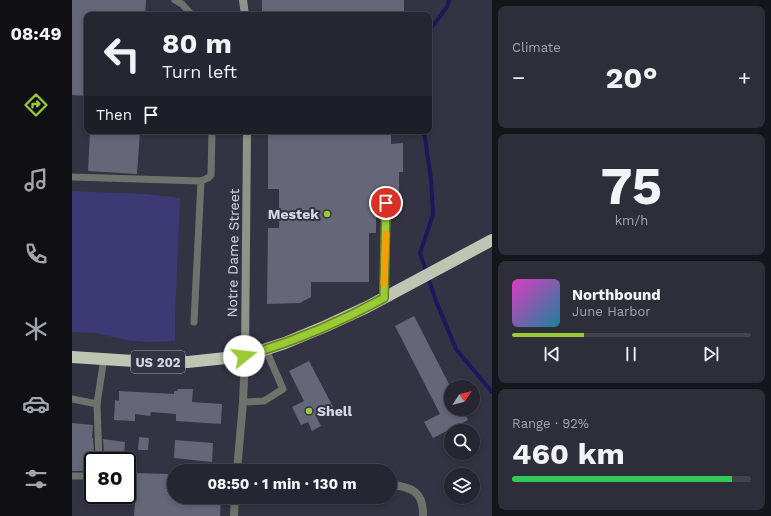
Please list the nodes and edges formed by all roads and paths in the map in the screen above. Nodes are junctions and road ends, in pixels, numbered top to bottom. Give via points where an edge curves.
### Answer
1 (175, 0) edge
2 (243, 0) edge
3 (189, 12) edge
4 (245, 12) edge
5 (212, 134) edge
6 (247, 134) edge
7 (72, 177) edge
8 (201, 181) junction
9 (386, 203) dead end
10 (492, 240) edge
11 (384, 298) junction
12 (194, 322) dead end
13 (266, 350) junction
14 (244, 356) junction
15 (72, 357) edge
16 (104, 358) junction
17 (72, 400) edge
18 (243, 402) junction
19 (97, 404) junction
20 (99, 452) edge
21 (238, 464) edge
22 (72, 476) edge
23 (84, 476) edge
24 (397, 486) edge
25 (235, 504) edge
26 (234, 516) edge
27 (423, 516) edge

1 - 3 lane
2 - 4 main road
5 - 8 lane via 211,175
6 - 14 main road, Notre Dame Street
7 - 8 lane
8 - 12 lane
9 - 11 lane
10 - 11 highway, US 202
11 - 13 highway, US 202 via 326,326
13 - 14 highway, US 202
13 - 18 lane via 283,389 264,401
14 - 16 highway, US 202 via 188,362
14 - 18 street, Notre Dame Street
15 - 16 highway, US 202
16 - 19 lane
17 - 19 lane
18 - 21 street, Notre Dame Street
19 - 20 lane
22 - 23 lane
24 - 27 street via 404,486 417,494 423,507
25 - 26 street

